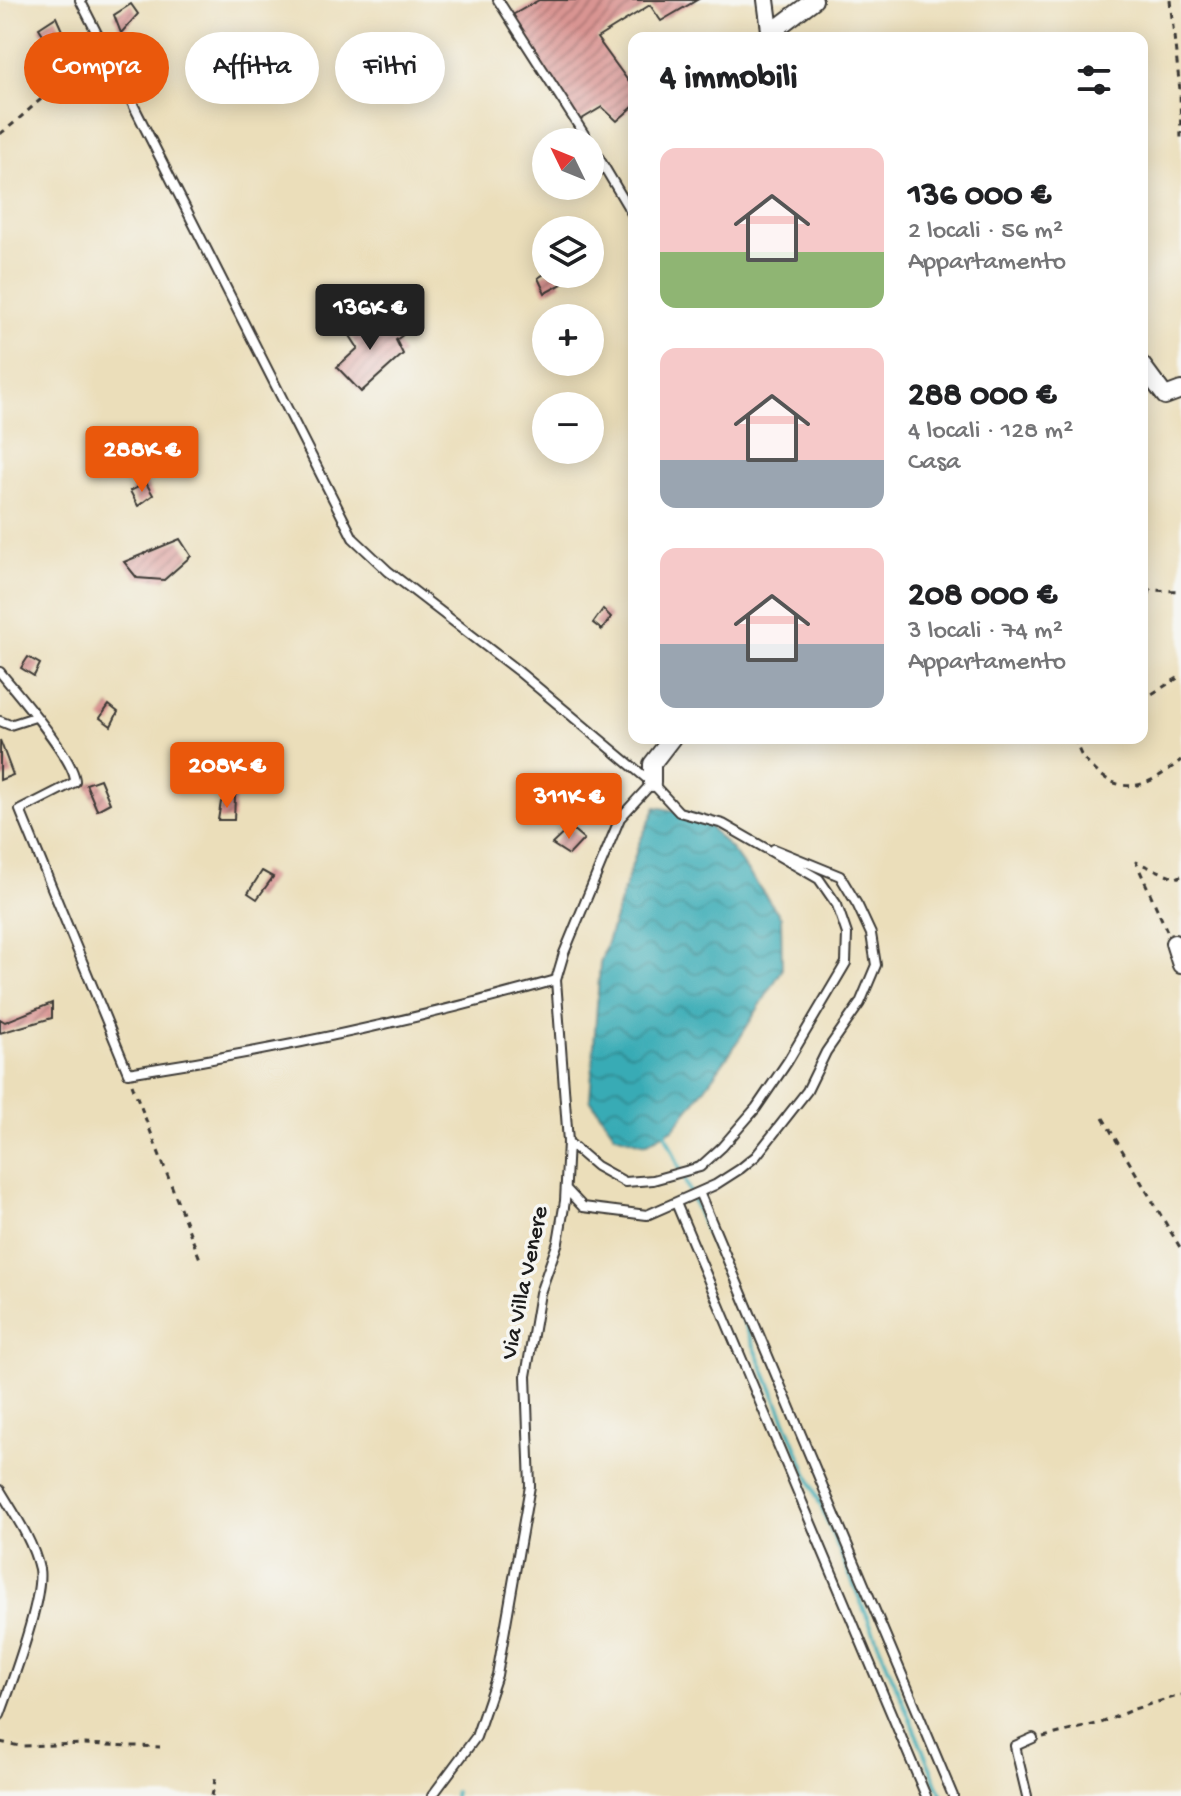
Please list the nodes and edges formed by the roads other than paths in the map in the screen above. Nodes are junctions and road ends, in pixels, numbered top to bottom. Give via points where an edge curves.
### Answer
1 (80, 0) edge
2 (498, 0) edge
3 (766, 0) edge
4 (814, 0) edge
5 (770, 32) edge
6 (775, 32) edge
7 (580, 128) edge
8 (604, 167) edge
9 (628, 207) edge
10 (1148, 373) edge
11 (1181, 390) edge
12 (0, 672) edge
13 (35, 717) junction
14 (0, 721) edge
15 (667, 744) edge
16 (652, 783) junction
17 (755, 842) junction
18 (1174, 943) road end
19 (1181, 965) edge
20 (556, 980) junction
21 (568, 1142) junction
22 (566, 1189) junction
23 (698, 1193) junction
24 (680, 1201) junction
25 (0, 1490) edge
26 (0, 1715) edge
27 (1033, 1738) road end
28 (432, 1796) edge
29 (926, 1796) edge
30 (953, 1796) edge
31 (1027, 1796) edge

1 - 16 lane via 353,538
2 - 7 lane
3 - 5 street
4 - 6 street
8 - 9 lane
10 - 11 street via 1165,396
12 - 13 lane
13 - 14 lane via 10,725
13 - 20 lane via 75,773 75,782 20,810 128,1073 350,1030
15 - 16 street via 652,764
16 - 17 lane via 679,812 723,824
16 - 20 lane, Via Villa Venere via 620,818
17 - 21 lane via 819,879 837,905 847,934 846,963 788,1061 756,1108 700,1167 625,1182
17 - 23 lane via 840,876 871,934 876,965 860,1003 807,1091 772,1137 740,1169
18 - 19 street
20 - 21 lane, Via Villa Venere
21 - 22 lane, Via Villa Venere
22 - 24 lane via 583,1207 647,1215
22 - 28 lane, Via Villa Venere via 526,1376 530,1486 497,1675 476,1737
23 - 24 lane
23 - 30 lane
24 - 29 lane
25 - 26 lane via 24,1531 40,1574
27 - 31 lane via 1015,1746

